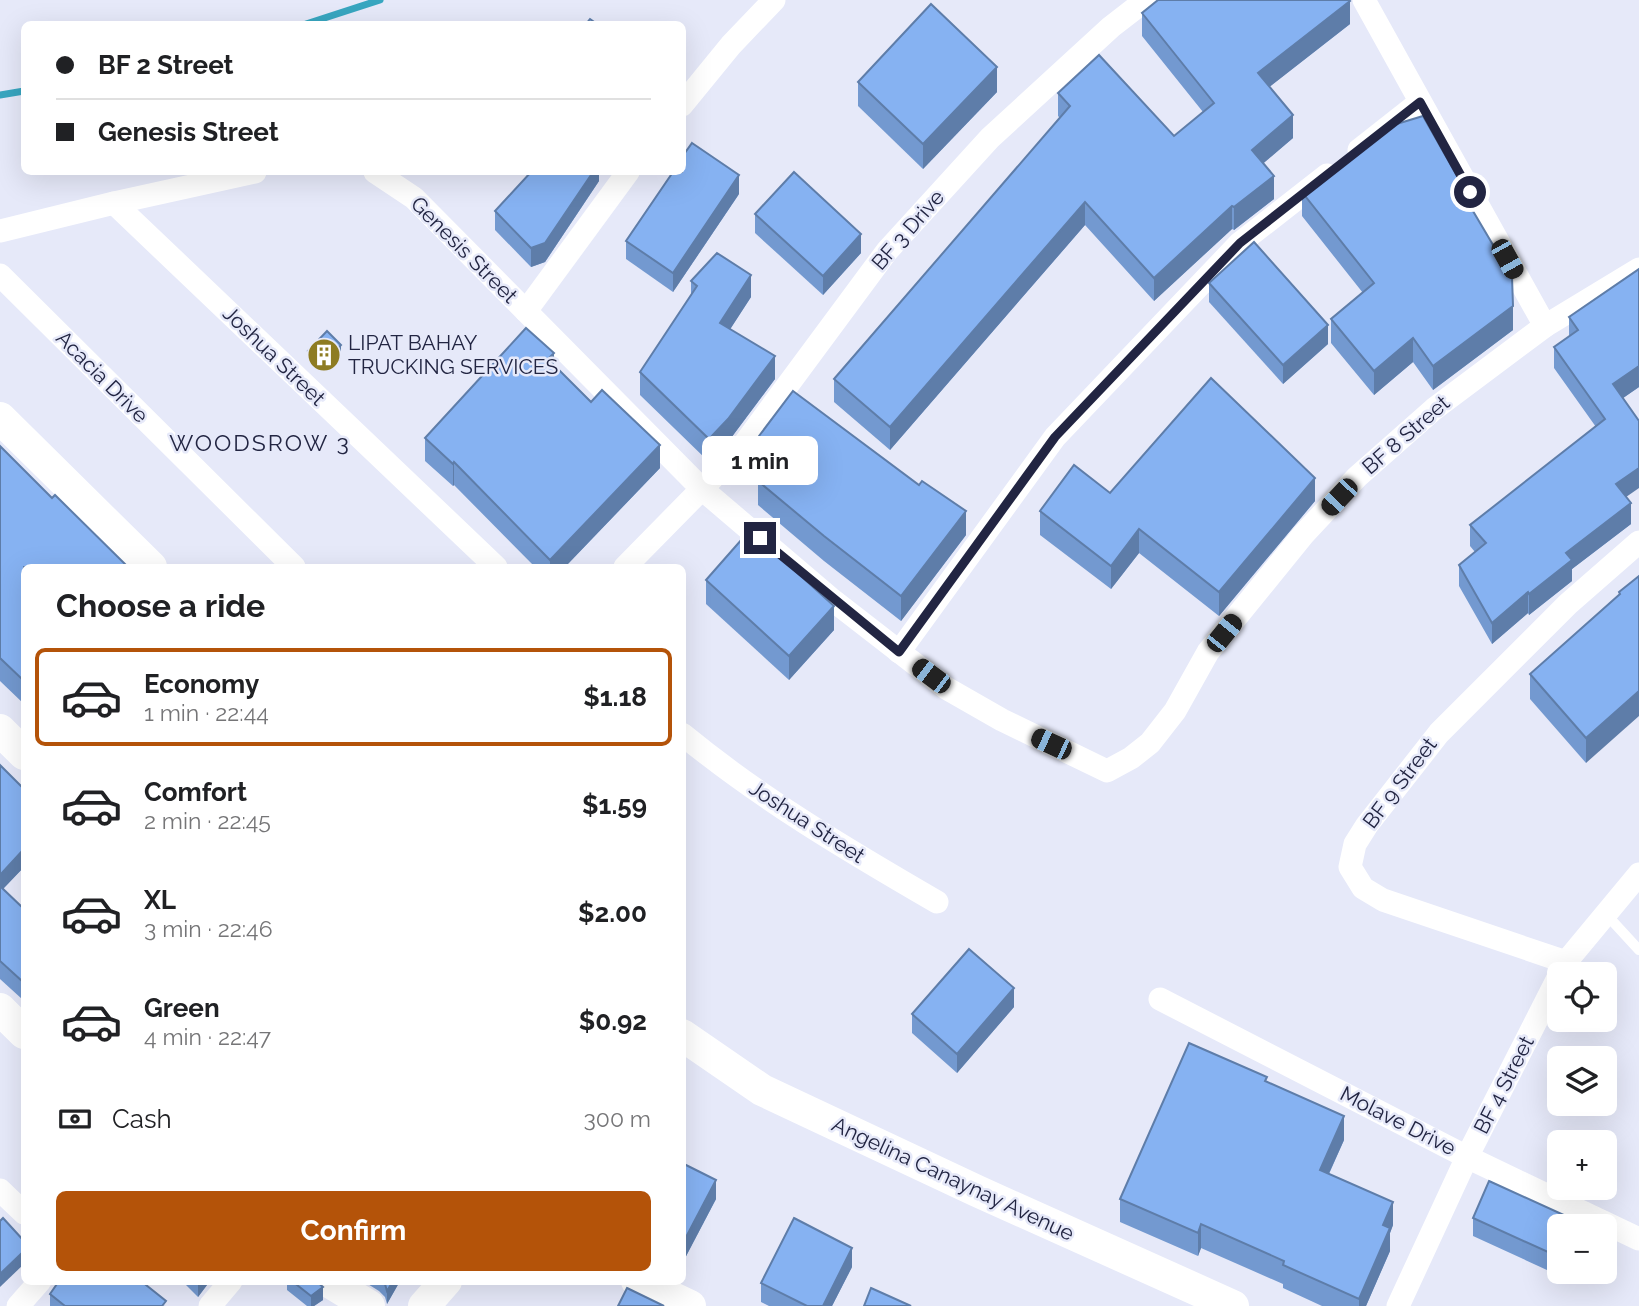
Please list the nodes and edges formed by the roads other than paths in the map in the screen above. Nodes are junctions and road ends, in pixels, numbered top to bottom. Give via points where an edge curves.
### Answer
1 (774, 0) edge
2 (1146, 0) edge
3 (1364, 0) edge
4 (686, 100) edge
5 (1420, 102) junction
6 (241, 175) edge
7 (380, 175) edge
8 (626, 175) edge
9 (114, 202) junction
10 (0, 231) edge
11 (1639, 269) edge
12 (0, 275) edge
13 (526, 311) junction
14 (1545, 326) junction
15 (0, 418) edge
16 (702, 489) junction
17 (1639, 542) edge
18 (148, 564) edge
19 (291, 564) edge
20 (493, 564) edge
21 (628, 564) edge
22 (899, 652) junction
23 (0, 730) edge
24 (686, 737) edge
25 (21, 751) edge
26 (1107, 771) joint
27 (1639, 874) edge
28 (937, 902) dead end
29 (1605, 913) junction
30 (1639, 950) edge
31 (1569, 962) edge
32 (1547, 965) edge
33 (1160, 999) dead end
34 (1547, 1000) edge
35 (0, 1009) edge
36 (21, 1030) edge
37 (686, 1038) edge
38 (1467, 1157) junction
39 (0, 1191) edge
40 (21, 1210) edge
41 (1639, 1239) edge
42 (36, 1285) edge
43 (228, 1285) edge
44 (335, 1285) edge
45 (645, 1285) edge
46 (18, 1306) edge
47 (210, 1306) edge
48 (369, 1306) edge
49 (690, 1306) edge
50 (1233, 1306) edge
51 (1398, 1306) edge

1 - 4 street
2 - 16 street, BF 3 Drive via 990,138 897,240 739,451
3 - 5 street
5 - 14 street
5 - 22 street via 1240,243 1055,437
6 - 9 street
7 - 13 street, Genesis Street via 414,198
8 - 13 street
9 - 10 street
9 - 20 street, Joshua Street
11 - 14 street, BF 8 Street
12 - 19 street, Acacia Drive
13 - 16 street, Genesis Street
14 - 26 street, BF 8 Street via 1434,408 1357,477 1303,535 1208,652 1175,711 1150,743
15 - 18 street
16 - 21 street, BF 3 Drive
16 - 22 street, Genesis Street
17 - 32 street, BF 9 Street via 1568,604 1438,733 1354,845 1350,867 1363,888
22 - 26 street, Genesis Street via 946,688
23 - 25 street
24 - 28 street, Joshua Street via 728,772 835,843
27 - 29 street, BF 4 Street
29 - 30 lane
29 - 31 street, BF 4 Street
33 - 38 street, Molave Drive
34 - 38 street, BF 4 Street
35 - 36 street
37 - 50 street, Angelina Canaynay Avenue via 762,1090
38 - 41 street, Molave Drive
38 - 51 street, BF 4 Street
39 - 40 street
42 - 46 street
43 - 47 street
44 - 48 street
45 - 49 street

